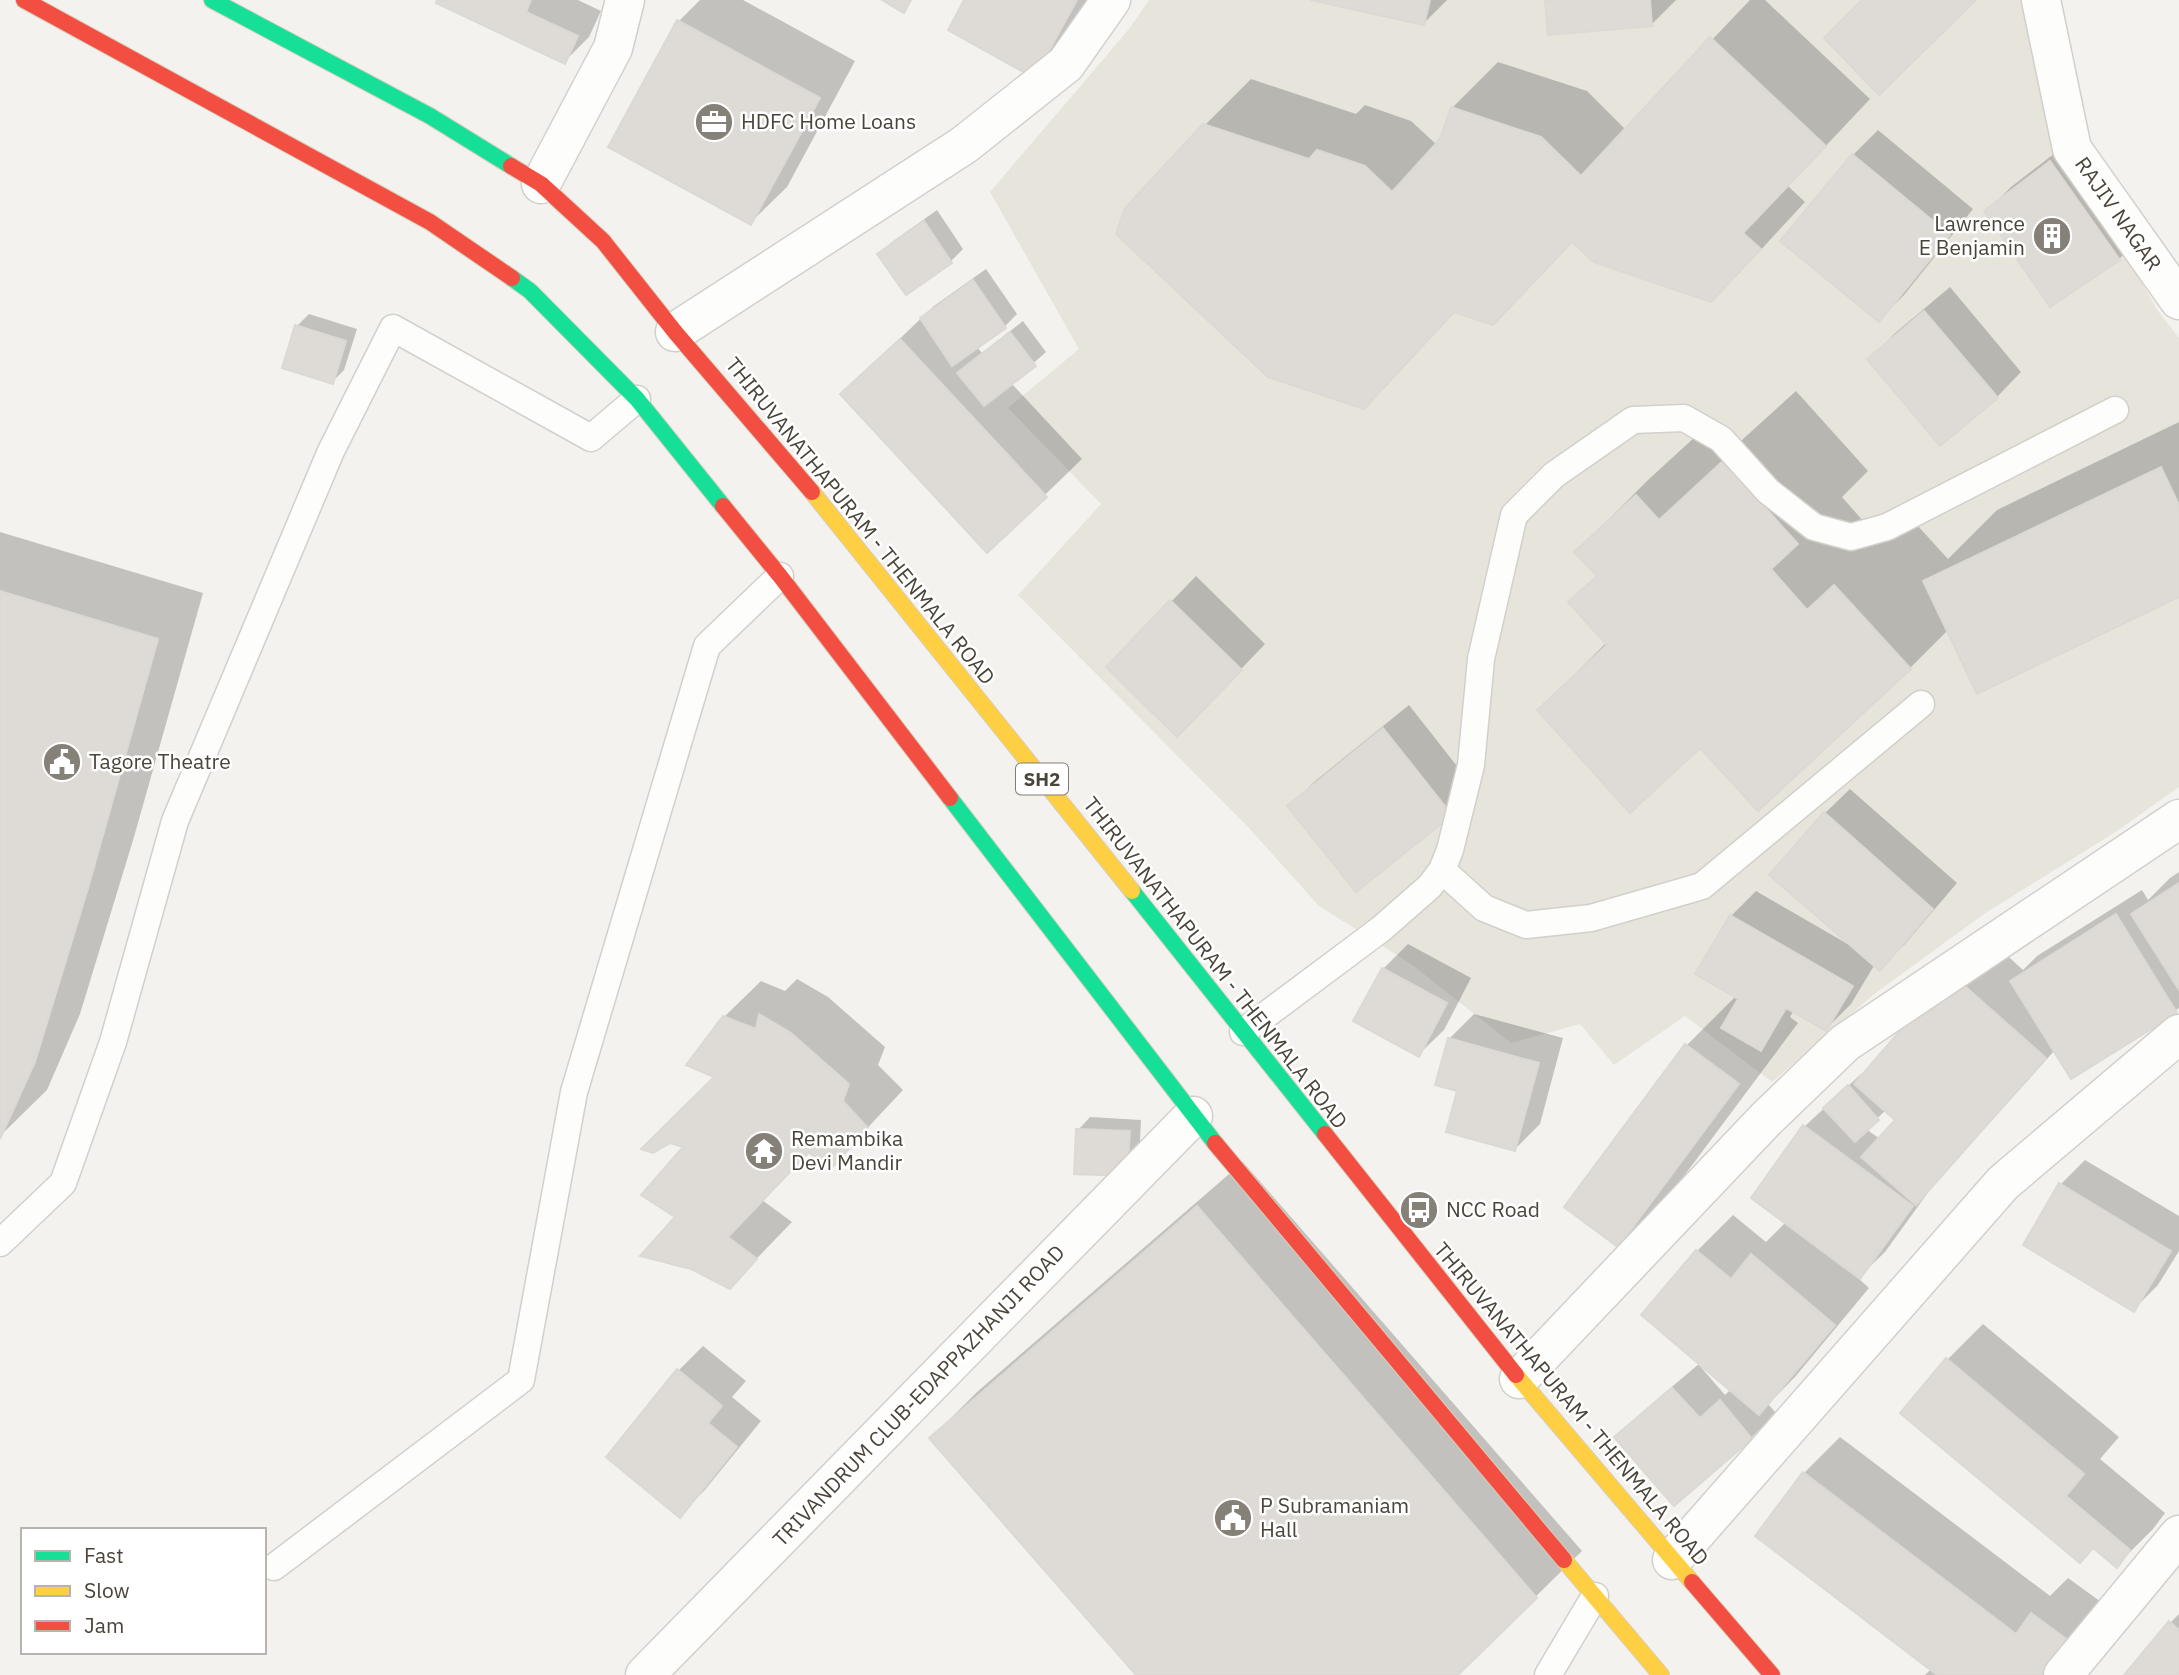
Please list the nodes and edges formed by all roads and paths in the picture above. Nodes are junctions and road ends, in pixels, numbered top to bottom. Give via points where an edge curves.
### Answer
1 (24, 0) edge
2 (212, 0) edge
3 (625, 0) edge
4 (1111, 0) edge
5 (2041, 0) edge
6 (541, 184) junction
7 (2179, 299) edge
8 (675, 332) junction
9 (637, 399) junction
10 (2115, 410) dead end
11 (780, 576) junction
12 (1921, 704) dead end
13 (2179, 820) edge
14 (1442, 870) junction
15 (1243, 1032) junction
16 (2179, 1034) edge
17 (1193, 1116) junction
18 (0, 1243) edge
19 (1519, 1379) junction
20 (2179, 1535) edge
21 (1672, 1560) junction
22 (274, 1567) dead end
23 (1595, 1596) junction
24 (645, 1675) edge
25 (1548, 1675) edge
26 (1661, 1675) edge
27 (1772, 1675) edge
28 (2063, 1675) edge

1 - 9 main road via 430,222 530,291
2 - 6 main road, THIRUVANATHAPURAM - THENMALA ROAD / SH2 via 430,116
3 - 6 street via 612,48
4 - 8 street via 1066,64 964,145
5 - 7 street, RAJIV NAGAR via 2072,149
6 - 8 main road, THIRUVANATHAPURAM - THENMALA ROAD / SH2 via 603,241
8 - 15 main road, THIRUVANATHAPURAM - THENMALA ROAD / SH2 via 837,521
9 - 11 main road
9 - 18 lane via 591,438 393,328 331,451 175,821 113,1042 63,1182
10 - 14 lane via 1887,527 1851,537 1814,527 1768,491 1721,439 1684,418 1633,419 1554,475 1514,515 1481,659 1471,765
11 - 17 main road
11 - 22 lane via 707,646 573,1092 521,1380
12 - 14 lane via 1702,886 1591,918 1526,925 1484,908
13 - 19 street via 1845,1043 1766,1119
14 - 15 lane via 1381,929
15 - 19 main road, THIRUVANATHAPURAM - THENMALA ROAD / SH2
16 - 21 street via 2003,1183
17 - 23 main road
17 - 24 street, TRIVANDRUM CLUB-EDAPPAZHANJI ROAD
19 - 21 main road, THIRUVANATHAPURAM - THENMALA ROAD / SH2
20 - 28 street
21 - 27 main road, THIRUVANATHAPURAM - THENMALA ROAD / SH2
23 - 25 lane
23 - 26 main road

